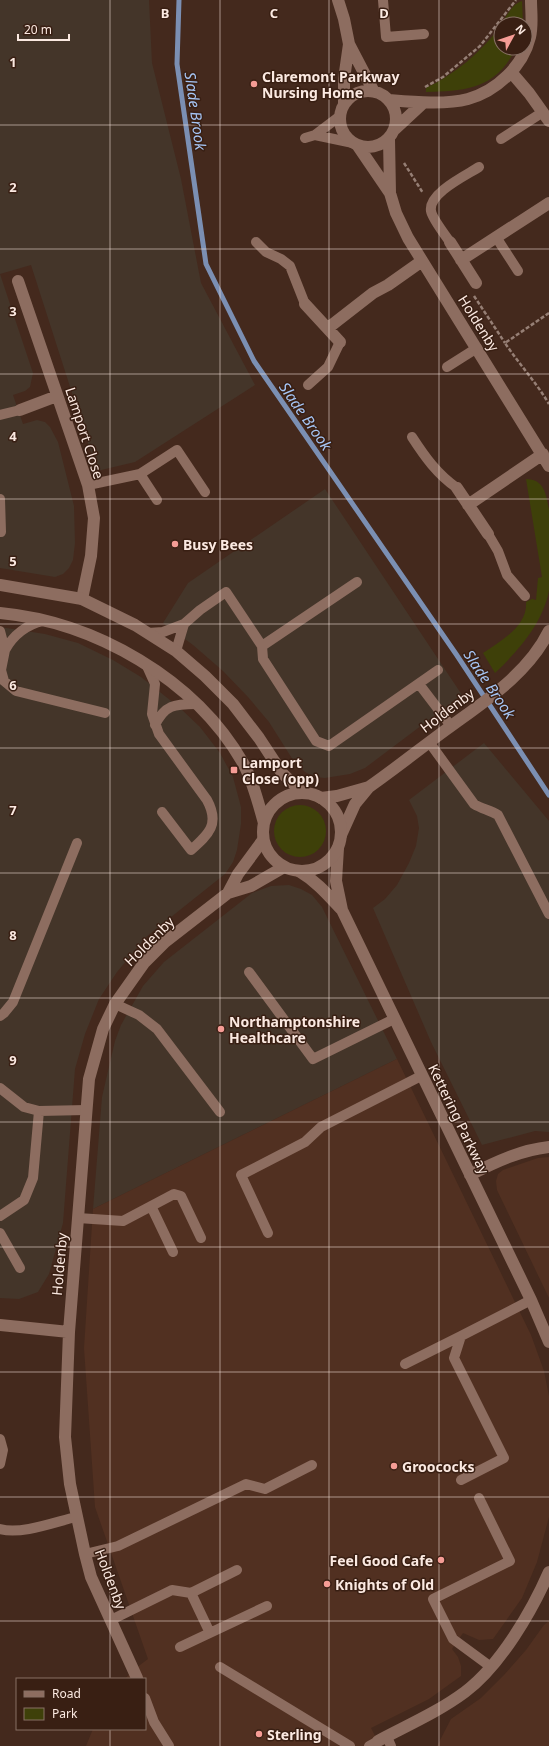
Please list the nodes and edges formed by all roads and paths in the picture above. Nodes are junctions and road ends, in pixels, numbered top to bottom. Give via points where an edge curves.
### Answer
1 (338, 0) edge
2 (383, 0) edge
3 (516, 0) edge
4 (531, 0) edge
5 (424, 34) dead end
6 (349, 44) junction
7 (511, 72) junction
8 (373, 90) junction
9 (421, 90) dead end
10 (389, 100) junction
11 (344, 104) junction
12 (423, 104) junction
13 (340, 116) junction
14 (546, 117) edge
15 (392, 134) junction
16 (315, 135) junction
17 (304, 138) dead end
18 (501, 139) dead end
19 (355, 144) junction
20 (390, 157) junction
21 (480, 168) dead end
22 (390, 194) junction
23 (549, 203) edge
24 (431, 205) junction
25 (496, 237) junction
26 (256, 242) dead end
27 (450, 242) joint
28 (461, 260) junction
29 (422, 261) junction
30 (518, 271) dead end
31 (18, 281) dead end
32 (474, 281) joint
33 (305, 304) joint
34 (549, 313) edge
35 (328, 328) junction
36 (340, 342) joint
37 (504, 343) junction
38 (477, 348) junction
39 (447, 367) dead end
40 (308, 386) dead end
41 (57, 396) junction
42 (549, 404) edge
43 (20, 410) joint
44 (0, 416) edge
45 (412, 437) dead end
46 (543, 454) junction
47 (549, 466) edge
48 (140, 474) junction
49 (88, 485) junction
50 (456, 488) joint
51 (205, 492) dead end
52 (0, 499) edge
53 (157, 500) dead end
54 (468, 505) junction
55 (1, 532) dead end
56 (488, 534) joint
57 (357, 582) dead end
58 (0, 585) edge
59 (525, 596) dead end
60 (82, 599) junction
61 (0, 614) edge
62 (44, 621) junction
63 (184, 624) junction
64 (0, 631) edge
65 (549, 631) edge
66 (148, 633) junction
67 (262, 646) junction
68 (5, 650) junction
69 (176, 652) junction
70 (146, 664) junction
71 (438, 670) dead end
72 (419, 684) junction
73 (196, 704) junction
74 (105, 713) dead end
75 (155, 725) junction
76 (451, 726) junction
77 (429, 742) junction
78 (369, 787) junction
79 (303, 793) junction
80 (321, 798) junction
81 (162, 812) dead end
82 (264, 823) junction
83 (341, 835) junction
84 (263, 840) junction
85 (77, 843) dead end
86 (338, 848) junction
87 (284, 867) junction
88 (299, 871) junction
89 (228, 893) junction
90 (342, 910) junction
91 (549, 914) edge
92 (249, 972) dead end
93 (115, 1004) junction
94 (0, 1016) edge
95 (394, 1019) junction
96 (421, 1076) junction
97 (0, 1088) edge
98 (86, 1110) junction
99 (39, 1111) junction
100 (220, 1112) dead end
101 (549, 1147) edge
102 (470, 1175) junction
103 (151, 1206) junction
104 (0, 1216) edge
105 (78, 1218) junction
106 (0, 1233) edge
107 (268, 1233) dead end
108 (201, 1238) dead end
109 (173, 1252) dead end
110 (20, 1268) dead end
111 (531, 1300) junction
112 (0, 1325) edge
113 (69, 1332) junction
114 (461, 1336) junction
115 (549, 1342) edge
116 (405, 1364) dead end
117 (0, 1439) edge
118 (0, 1464) edge
119 (312, 1465) dead end
120 (461, 1480) dead end
121 (479, 1498) dead end
122 (76, 1518) junction
123 (0, 1529) edge
124 (84, 1554) junction
125 (237, 1570) dead end
126 (549, 1572) edge
127 (191, 1593) junction
128 (544, 1595) edge
129 (267, 1606) dead end
130 (111, 1620) junction
131 (210, 1633) junction
132 (180, 1647) dead end
133 (220, 1667) dead end
134 (491, 1667) junction
135 (138, 1678) edge
136 (146, 1701) edge
137 (381, 1742) edge
138 (169, 1746) edge
139 (350, 1746) edge

1 - 6 street
2 - 5 lane via 386,37
3 - 9 path via 480,46 443,77
4 - 7 street via 530,37 524,54
6 - 8 street
6 - 11 street via 344,79
7 - 12 street via 481,95 466,100
7 - 14 street
8 - 10 street
8 - 11 street via 351,96
10 - 12 street
10 - 15 street via 397,123
11 - 13 street
12 - 15 street
13 - 16 lane
13 - 19 street via 346,138
14 - 18 lane
15 - 19 street via 377,146 366,148
15 - 20 street, Holdenby
16 - 17 lane
16 - 19 lane
19 - 22 street, Holdenby
20 - 22 street, Holdenby
20 - 24 path via 398,154
21 - 24 lane via 441,191
22 - 29 street, Holdenby via 396,213
23 - 25 street
24 - 27 lane via 431,212
25 - 28 street
25 - 30 lane
26 - 33 lane via 266,252 290,266
27 - 28 street
28 - 32 street
29 - 35 street via 373,293
29 - 38 street, Holdenby
31 - 41 street, Lamport Close
32 - 37 path via 466,284
33 - 35 street
34 - 37 path
35 - 36 street
36 - 40 lane via 328,367
37 - 42 path
38 - 39 lane
38 - 46 street, Holdenby
41 - 43 street
41 - 49 street, Lamport Close
43 - 44 lane
45 - 50 lane via 432,467
46 - 47 street, Holdenby
46 - 54 street
48 - 49 lane
48 - 51 lane via 177,450
48 - 53 lane
49 - 60 street, Lamport Close via 94,518 91,556
50 - 54 street
52 - 55 lane
54 - 56 street
56 - 59 lane via 507,575
57 - 67 lane
58 - 60 street
60 - 66 street
61 - 62 street
62 - 68 lane via 22,630
62 - 70 street via 58,623 103,640
63 - 66 lane via 163,632
63 - 67 lane via 226,592
63 - 69 lane
64 - 68 lane
65 - 76 street, Holdenby via 542,645 525,666 500,690
66 - 69 street
67 - 72 lane via 263,659 316,741 329,746
68 - 74 lane via 1,670 4,681 16,691
69 - 79 street via 233,704 282,773
70 - 73 street
70 - 75 lane via 155,684 152,714
71 - 72 lane
72 - 76 lane
73 - 75 lane via 178,704 170,707
73 - 82 street via 224,734 243,763 257,795
75 - 81 lane via 207,800 213,811 213,820 205,838 191,850
76 - 77 street, Holdenby
77 - 78 street, Holdenby
77 - 91 lane via 474,804 498,815
78 - 80 street, Holdenby
78 - 83 street, Holdenby via 354,804
79 - 80 street
79 - 82 street via 290,795 278,801 269,811
80 - 83 street via 336,814
82 - 84 street
83 - 86 street
84 - 87 street via 275,860
84 - 89 street, Holdenby via 238,874
85 - 94 lane via 13,1002
86 - 88 street via 332,858 322,866
86 - 90 street, Kettering Parkway via 336,881
87 - 88 street
87 - 89 street, Holdenby via 251,886
88 - 90 street, Kettering Parkway via 322,888
89 - 93 street, Holdenby via 165,942 144,963
90 - 95 street, Kettering Parkway
92 - 95 lane via 313,1059
93 - 98 street, Holdenby via 103,1029 95,1055 89,1079
93 - 100 lane via 139,1015 157,1029
95 - 96 street, Kettering Parkway
96 - 102 street, Kettering Parkway
96 - 107 lane via 321,1127 305,1142 240,1175
97 - 99 lane via 24,1107
98 - 99 lane
98 - 105 street, Holdenby
99 - 104 lane via 33,1178 24,1200
101 - 102 street via 517,1154
102 - 111 street, Kettering Parkway
103 - 105 lane via 123,1221
103 - 108 lane via 174,1194 181,1196
103 - 109 lane
105 - 113 street, Holdenby
106 - 110 lane
111 - 114 lane
111 - 115 street, Kettering Parkway
112 - 113 street
113 - 122 street, Holdenby via 66,1437
114 - 116 lane
114 - 120 lane via 454,1358 504,1458
117 - 118 lane via 3,1450
119 - 124 lane via 265,1489 246,1484 118,1546
121 - 134 lane via 510,1561 433,1599 453,1639
122 - 123 lane via 8,1532
122 - 124 street, Holdenby
124 - 130 street, Holdenby via 91,1577
125 - 127 lane
126 - 128 street
127 - 130 lane via 172,1590
127 - 131 lane
128 - 134 street
129 - 131 lane
130 - 135 street, Holdenby
131 - 132 lane
133 - 139 lane
134 - 137 street via 467,1690 444,1706
136 - 138 lane via 154,1722

